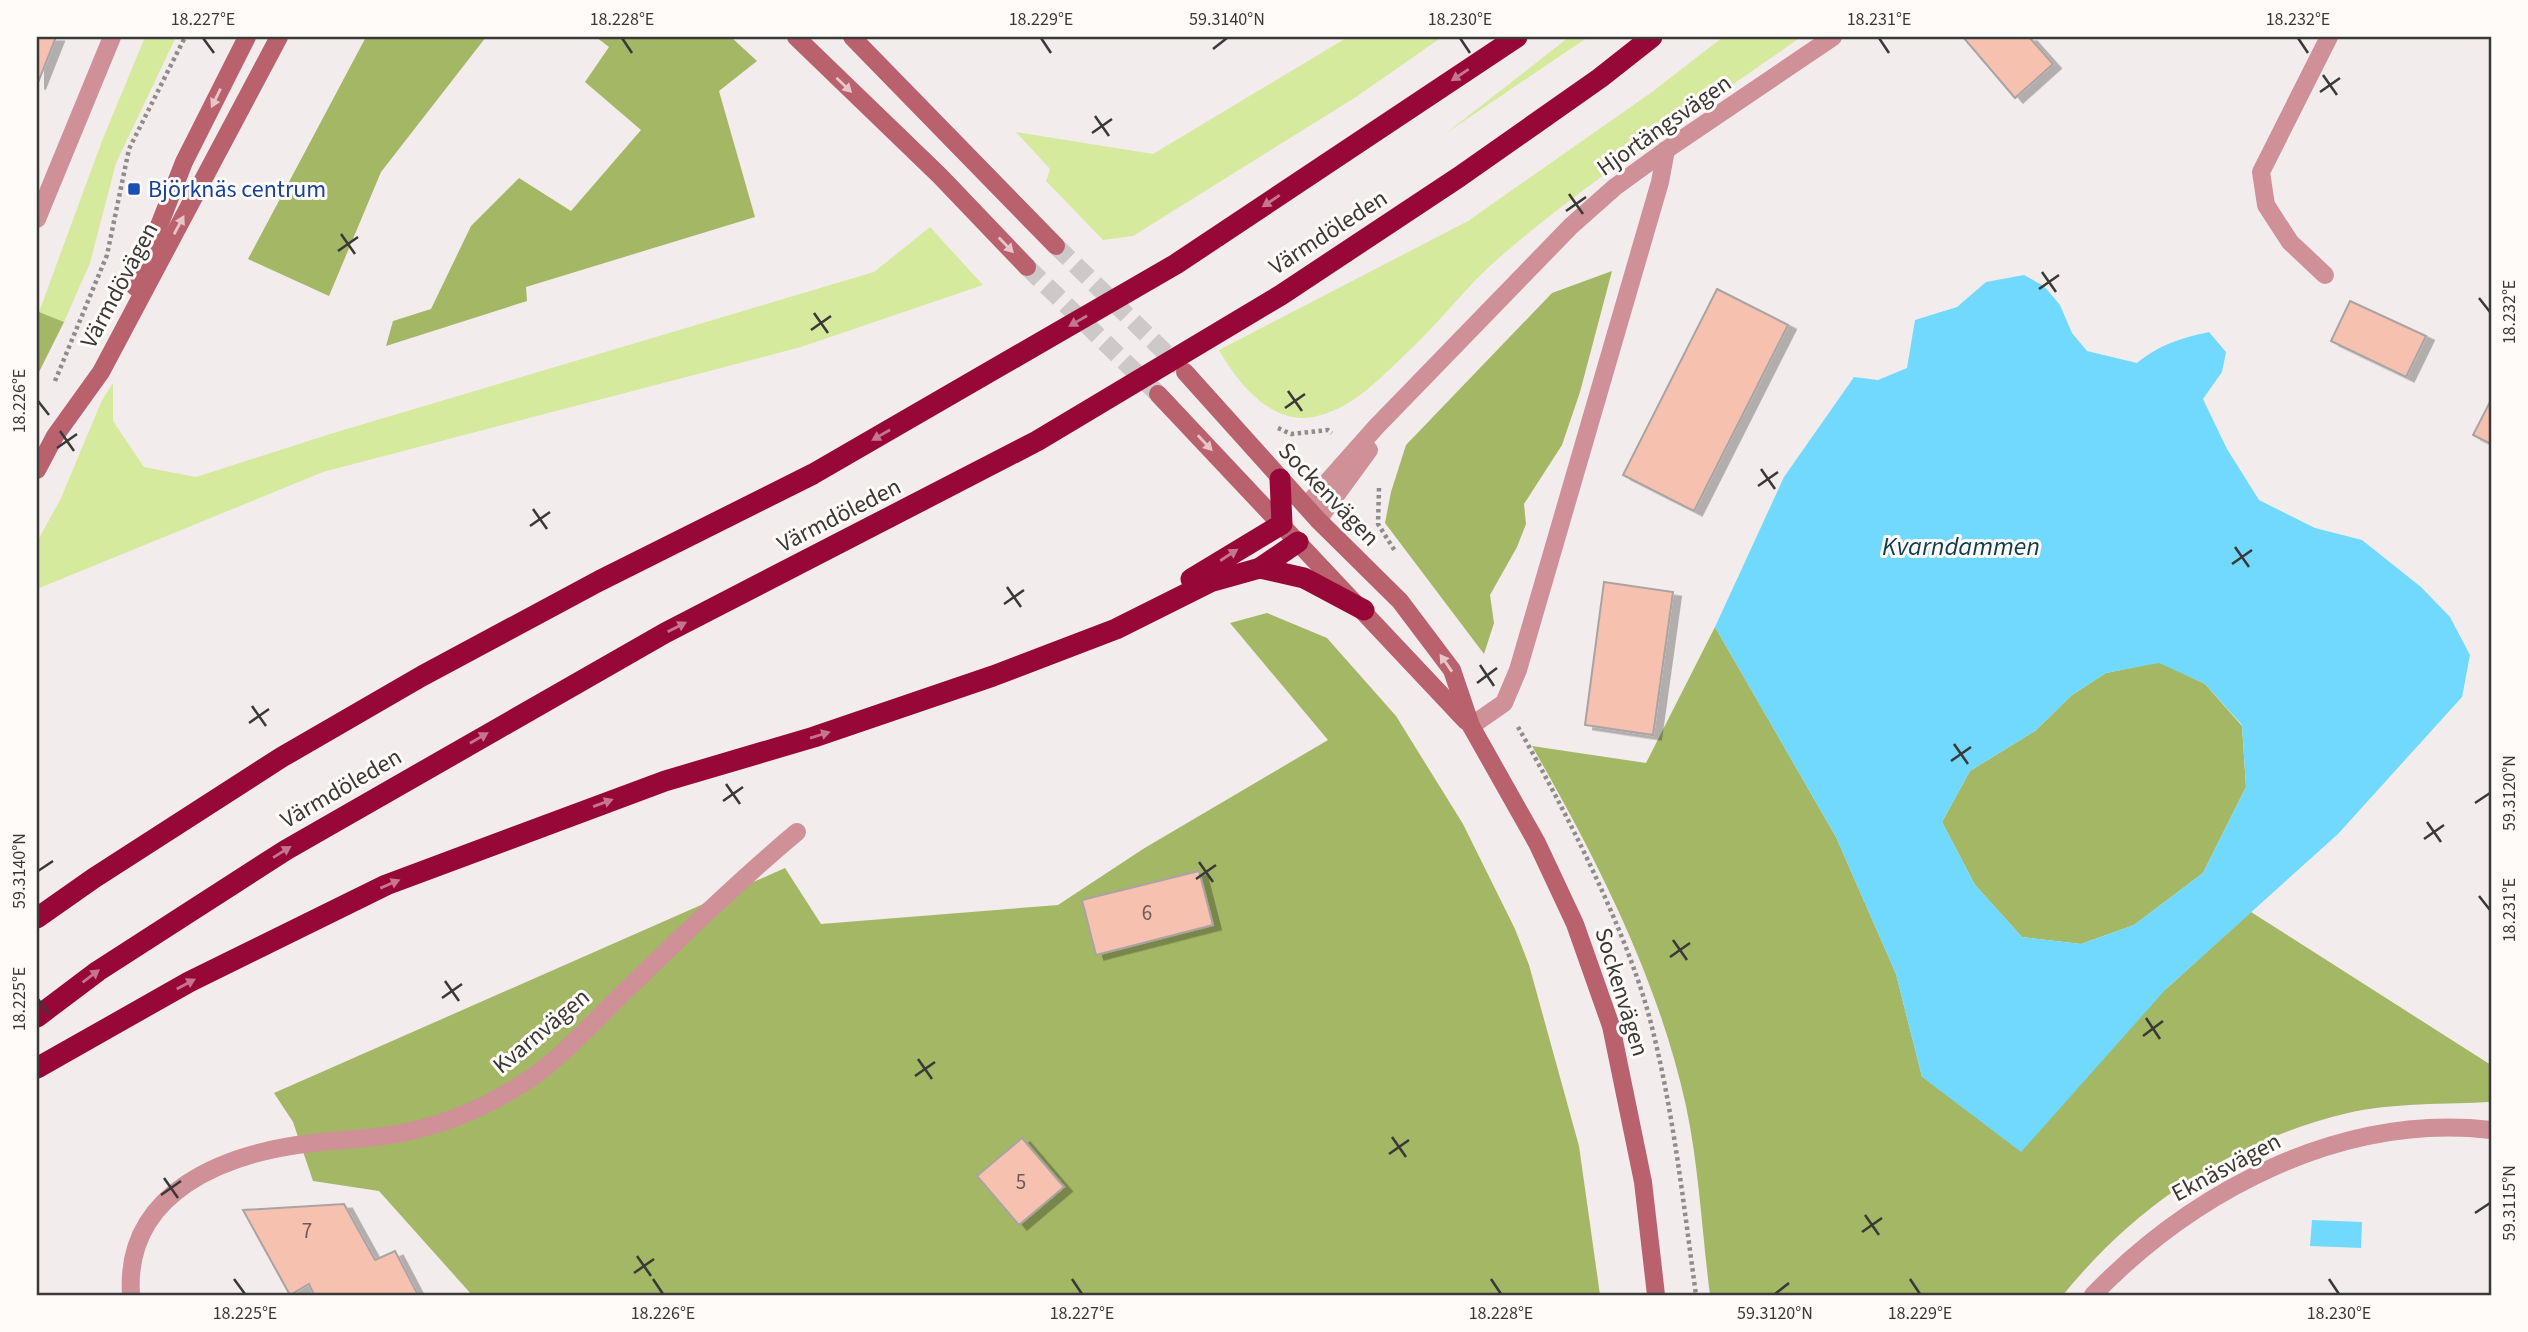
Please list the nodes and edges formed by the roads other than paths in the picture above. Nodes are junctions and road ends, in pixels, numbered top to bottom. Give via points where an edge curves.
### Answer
1 (112, 37) edge
2 (247, 37) edge
3 (279, 37) edge
4 (796, 37) edge
5 (852, 37) edge
6 (1517, 37) edge
7 (1652, 37) edge
8 (1833, 37) edge
9 (2329, 37) edge
10 (1666, 150) junction
11 (37, 219) edge
12 (1056, 246) tunnel mouth
13 (1027, 267) tunnel mouth
14 (2325, 275) dead end
15 (101, 372) junction
16 (1185, 372) tunnel mouth
17 (1416, 385) junction
18 (1158, 394) tunnel mouth
19 (37, 470) edge
20 (1280, 479) junction
21 (1306, 506) junction
22 (1318, 520) junction
23 (1282, 524) junction
24 (1297, 542) junction
25 (1260, 568) junction
26 (1364, 610) junction
27 (1062, 647) junction
28 (1471, 726) junction
29 (797, 832) dead end
30 (37, 918) edge
31 (37, 1017) edge
32 (39, 1067) edge
33 (2491, 1130) edge
34 (131, 1295) edge
35 (1656, 1295) edge
36 (2093, 1295) edge

1 - 11 street
2 -> 15 main road, Värmdövägen via 184,162
15 -> 3 main road, Värmdövägen
4 -> 13 main road
5 - 12 main road
6 -> 30 highway, Värmdöleden via 1177,264 813,474 422,676 282,757
31 -> 7 highway, Värmdöleden via 98,971 286,850 653,640 1037,441 1281,295 1470,170
8 - 10 street, Hjortängsvägen
9 - 14 street via 2261,172 2266,205 2290,242
10 - 17 street, Hjortängsvägen via 1571,226
10 - 28 street via 1518,670 1504,702
15 - 19 main road, Värmdövägen via 55,436
16 - 20 main road, Sockenvägen
17 - 21 street, Hjortängsvägen
17 - 22 street, Hjortängsvägen
18 -> 23 main road, Sockenvägen
20 - 21 main road, Sockenvägen
20 - 23 highway
21 - 22 main road, Sockenvägen
21 - 23 main road
22 - 24 main road
28 -> 22 main road, Sockenvägen via 1452,670 1400,601
23 - 24 main road, Sockenvägen
27 -> 23 highway via 1151,602
24 - 25 highway
24 - 26 main road, Sockenvägen
25 - 26 highway via 1304,578
25 - 27 highway via 1210,582 1116,629
26 - 28 main road, Sockenvägen
32 -> 27 highway via 189,982 386,885 665,781 930,699
28 - 35 main road, Sockenvägen via 1537,843 1575,924 1611,1026 1643,1182
29 - 34 street, Kvarnvägen via 576,1038 531,1078 496,1100 401,1134 310,1143 242,1156 172,1194 152,1215 133,1254
33 - 36 street, Eknäsvägen via 2423,1128 2359,1138 2256,1174 2166,1228

